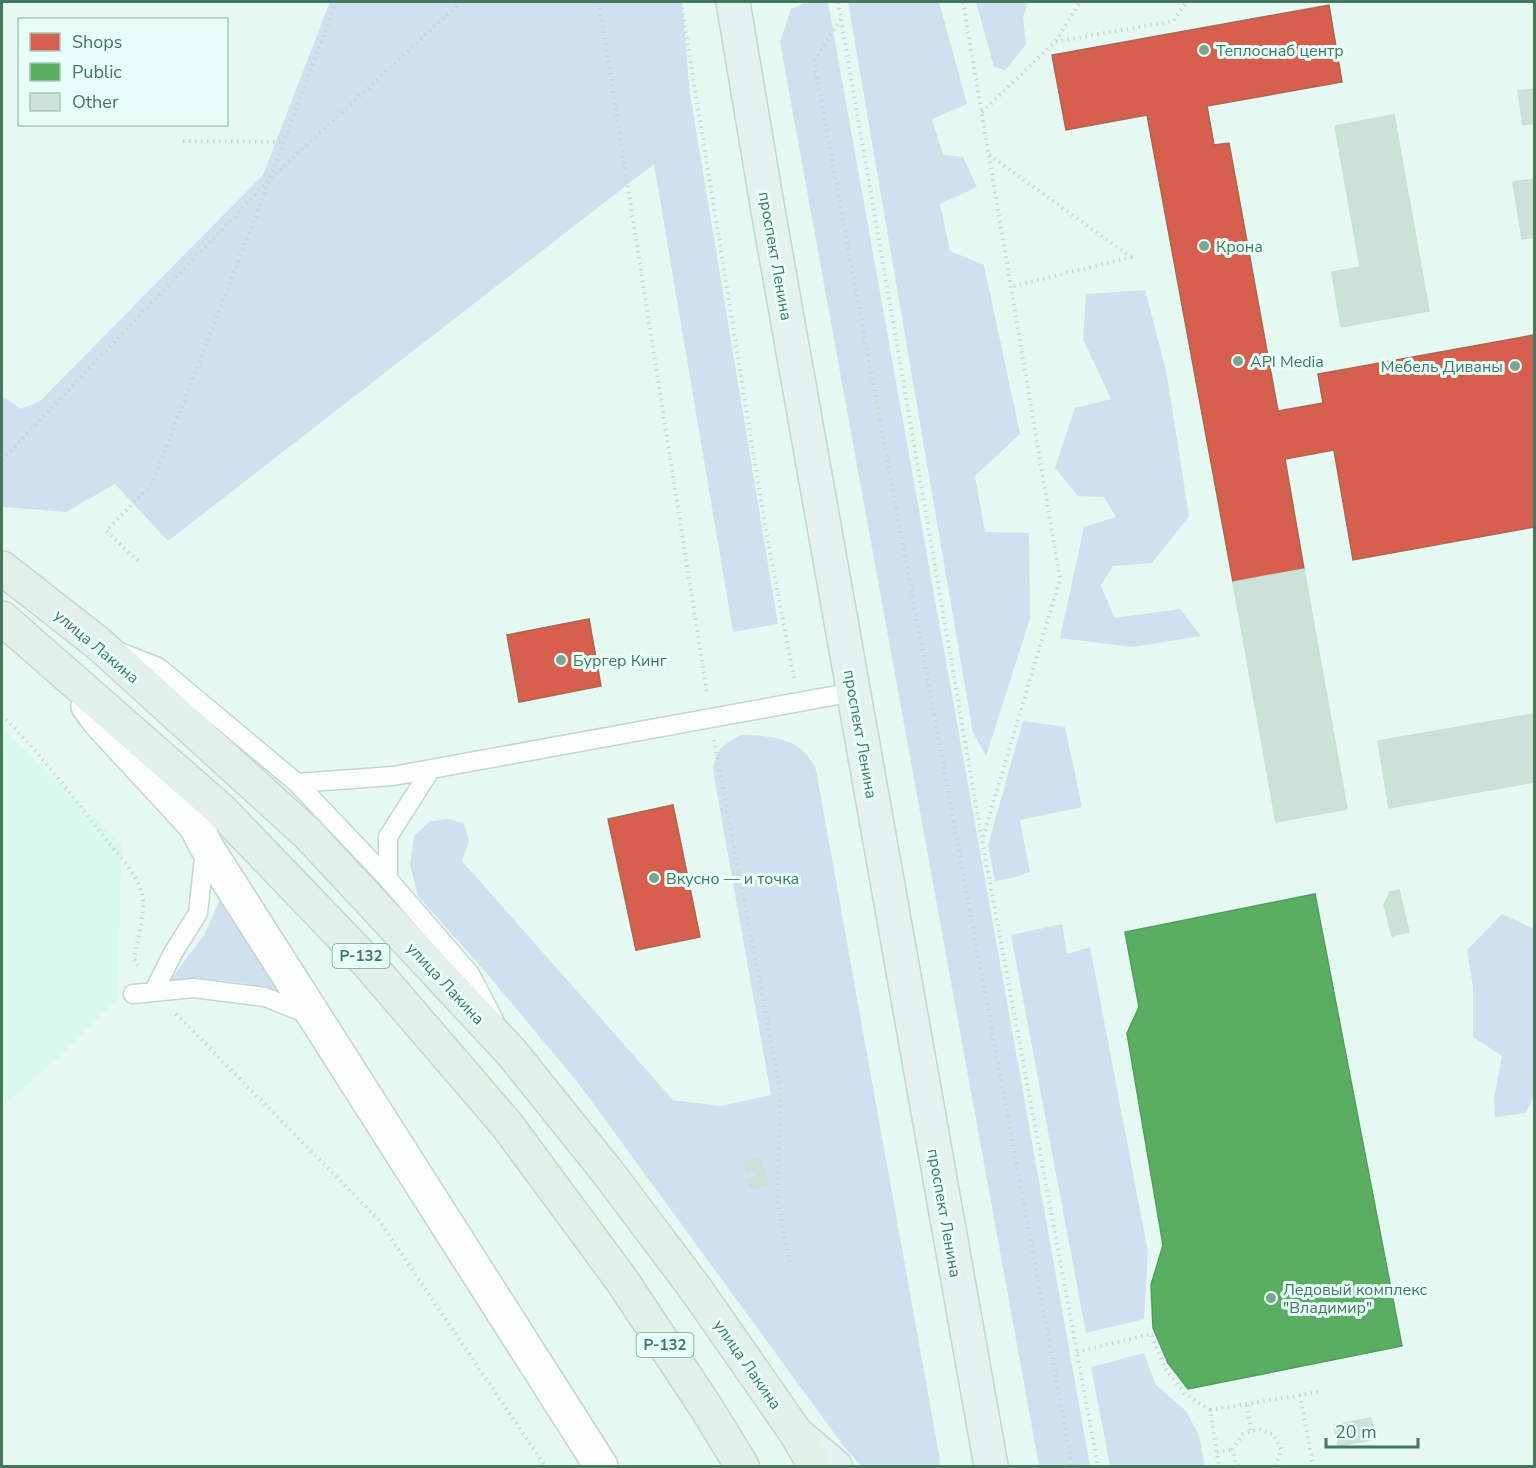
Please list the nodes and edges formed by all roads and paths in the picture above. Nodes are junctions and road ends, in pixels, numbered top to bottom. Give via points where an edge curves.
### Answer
1 (336, 2) edge
2 (461, 2) edge
3 (599, 2) edge
4 (681, 2) edge
5 (733, 2) edge
6 (838, 2) edge
7 (963, 2) edge
8 (1080, 2) edge
9 (1187, 2) edge
10 (841, 19) junction
11 (1055, 42) junction
12 (982, 112) junction
13 (183, 141) dead end
14 (284, 142) junction
15 (989, 155) junction
16 (270, 179) junction
17 (1010, 286) junction
18 (2, 460) edge
19 (138, 561) dead end
20 (2, 568) edge
21 (2, 618) edge
22 (99, 644) junction
23 (59, 666) junction
24 (854, 692) junction
25 (798, 702) junction
26 (2, 715) edge
27 (710, 718) junction
28 (431, 769) junction
29 (297, 783) junction
30 (982, 840) junction
31 (206, 846) junction
32 (388, 879) junction
33 (154, 991) junction
34 (133, 994) dead end
35 (314, 1017) junction
36 (512, 1053) junction
37 (790, 1264) dead end
38 (1077, 1352) junction
39 (978, 1390) junction
40 (1320, 1392) dead end
41 (1300, 1395) junction
42 (1246, 1405) junction
43 (1210, 1410) junction
44 (1251, 1430) junction
45 (796, 1433) junction
46 (1233, 1449) junction
47 (1217, 1452) junction
48 (545, 1467) edge
49 (601, 1467) edge
50 (742, 1467) edge
51 (815, 1467) edge
52 (835, 1467) edge
53 (967, 1467) edge
54 (990, 1467) edge
55 (1072, 1467) edge
56 (1098, 1467) edge
57 (1219, 1467) edge
58 (1239, 1467) edge
59 (1276, 1467) edge
60 (1313, 1467) edge

1 - 14 path
2 - 16 path
3 - 27 path
4 - 25 path via 763,515
5 - 24 main road, проспект Ленина
6 - 10 path
7 - 12 path
8 - 11 path
9 - 11 path via 1173,21
10 - 30 path
10 - 55 path via 814,62
11 - 12 path
12 - 15 path
13 - 14 path
14 - 16 path
15 - 17 path
15 - 17 path via 1131,257
16 - 18 path
16 - 19 path via 152,484 106,531
17 - 30 path via 1060,579
20 - 22 highway, улица Лакина / Р-132
21 - 23 highway, Р-132
22 - 29 lane via 158,667
22 - 36 highway, улица Лакина / Р-132 via 308,834
23 - 31 street via 99,722 196,826
23 - 50 highway, Р-132 via 221,810 367,962 491,1106 623,1282
24 - 25 lane
24 - 39 main road, проспект Ленина
25 - 27 lane
26 - 33 path via 135,878 143,905 134,958
27 - 28 lane
27 - 37 path via 780,1090 778,1204
28 - 29 lane via 393,776
28 - 32 lane via 388,837
29 - 32 lane
30 - 38 path
31 - 33 lane via 198,912
31 - 35 street
32 - 36 lane via 470,974
33 - 34 lane
33 - 35 lane via 194,988 265,996
33 - 48 path via 378,1219
35 - 49 street
36 - 45 highway, улица Лакина / Р-132 via 695,1288
38 - 43 path via 1151,1334 1165,1368 1184,1393
38 - 56 path
39 - 53 main road via 975,1442
39 - 54 main road, проспект Ленина
40 - 41 path
41 - 42 path
41 - 60 path
42 - 43 path
42 - 44 path
43 - 47 path
44 - 46 path via 1243,1434
44 - 59 path via 1274,1435 1281,1449
45 - 51 highway, улица Лакина / Р-132
45 - 52 main road
46 - 47 path
46 - 58 path
47 - 57 path

